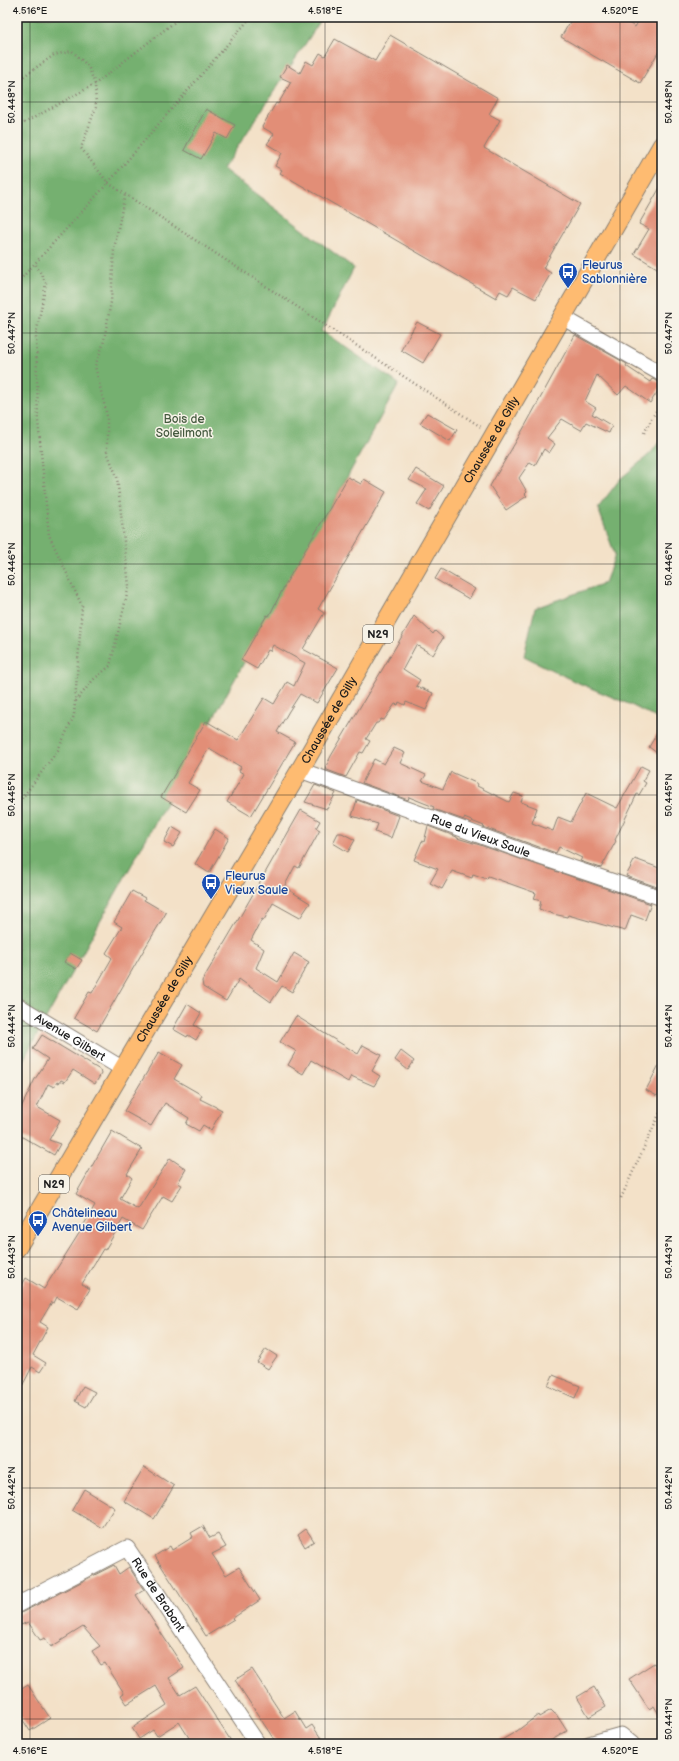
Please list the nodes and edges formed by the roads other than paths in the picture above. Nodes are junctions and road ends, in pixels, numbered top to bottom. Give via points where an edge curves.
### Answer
1 (662, 146) edge
2 (562, 317) junction
3 (662, 374) edge
4 (300, 770) junction
5 (662, 898) edge
6 (17, 1005) edge
7 (123, 1069) junction
8 (17, 1248) edge
9 (17, 1605) edge
10 (258, 1744) edge
11 (589, 1744) edge
12 (632, 1744) edge

1 - 2 main road, Chaussée de Gilly / N29
2 - 3 street
2 - 4 main road, Chaussée de Gilly / N29
4 - 5 street, Rue du Vieux Saule via 531,854
4 - 7 main road, Chaussée de Gilly / N29
6 - 7 street, Avenue Gilbert
7 - 8 main road, Chaussée de Gilly / N29
9 - 10 street, Rue de Brabant via 127,1548
11 - 12 street via 620,1735

